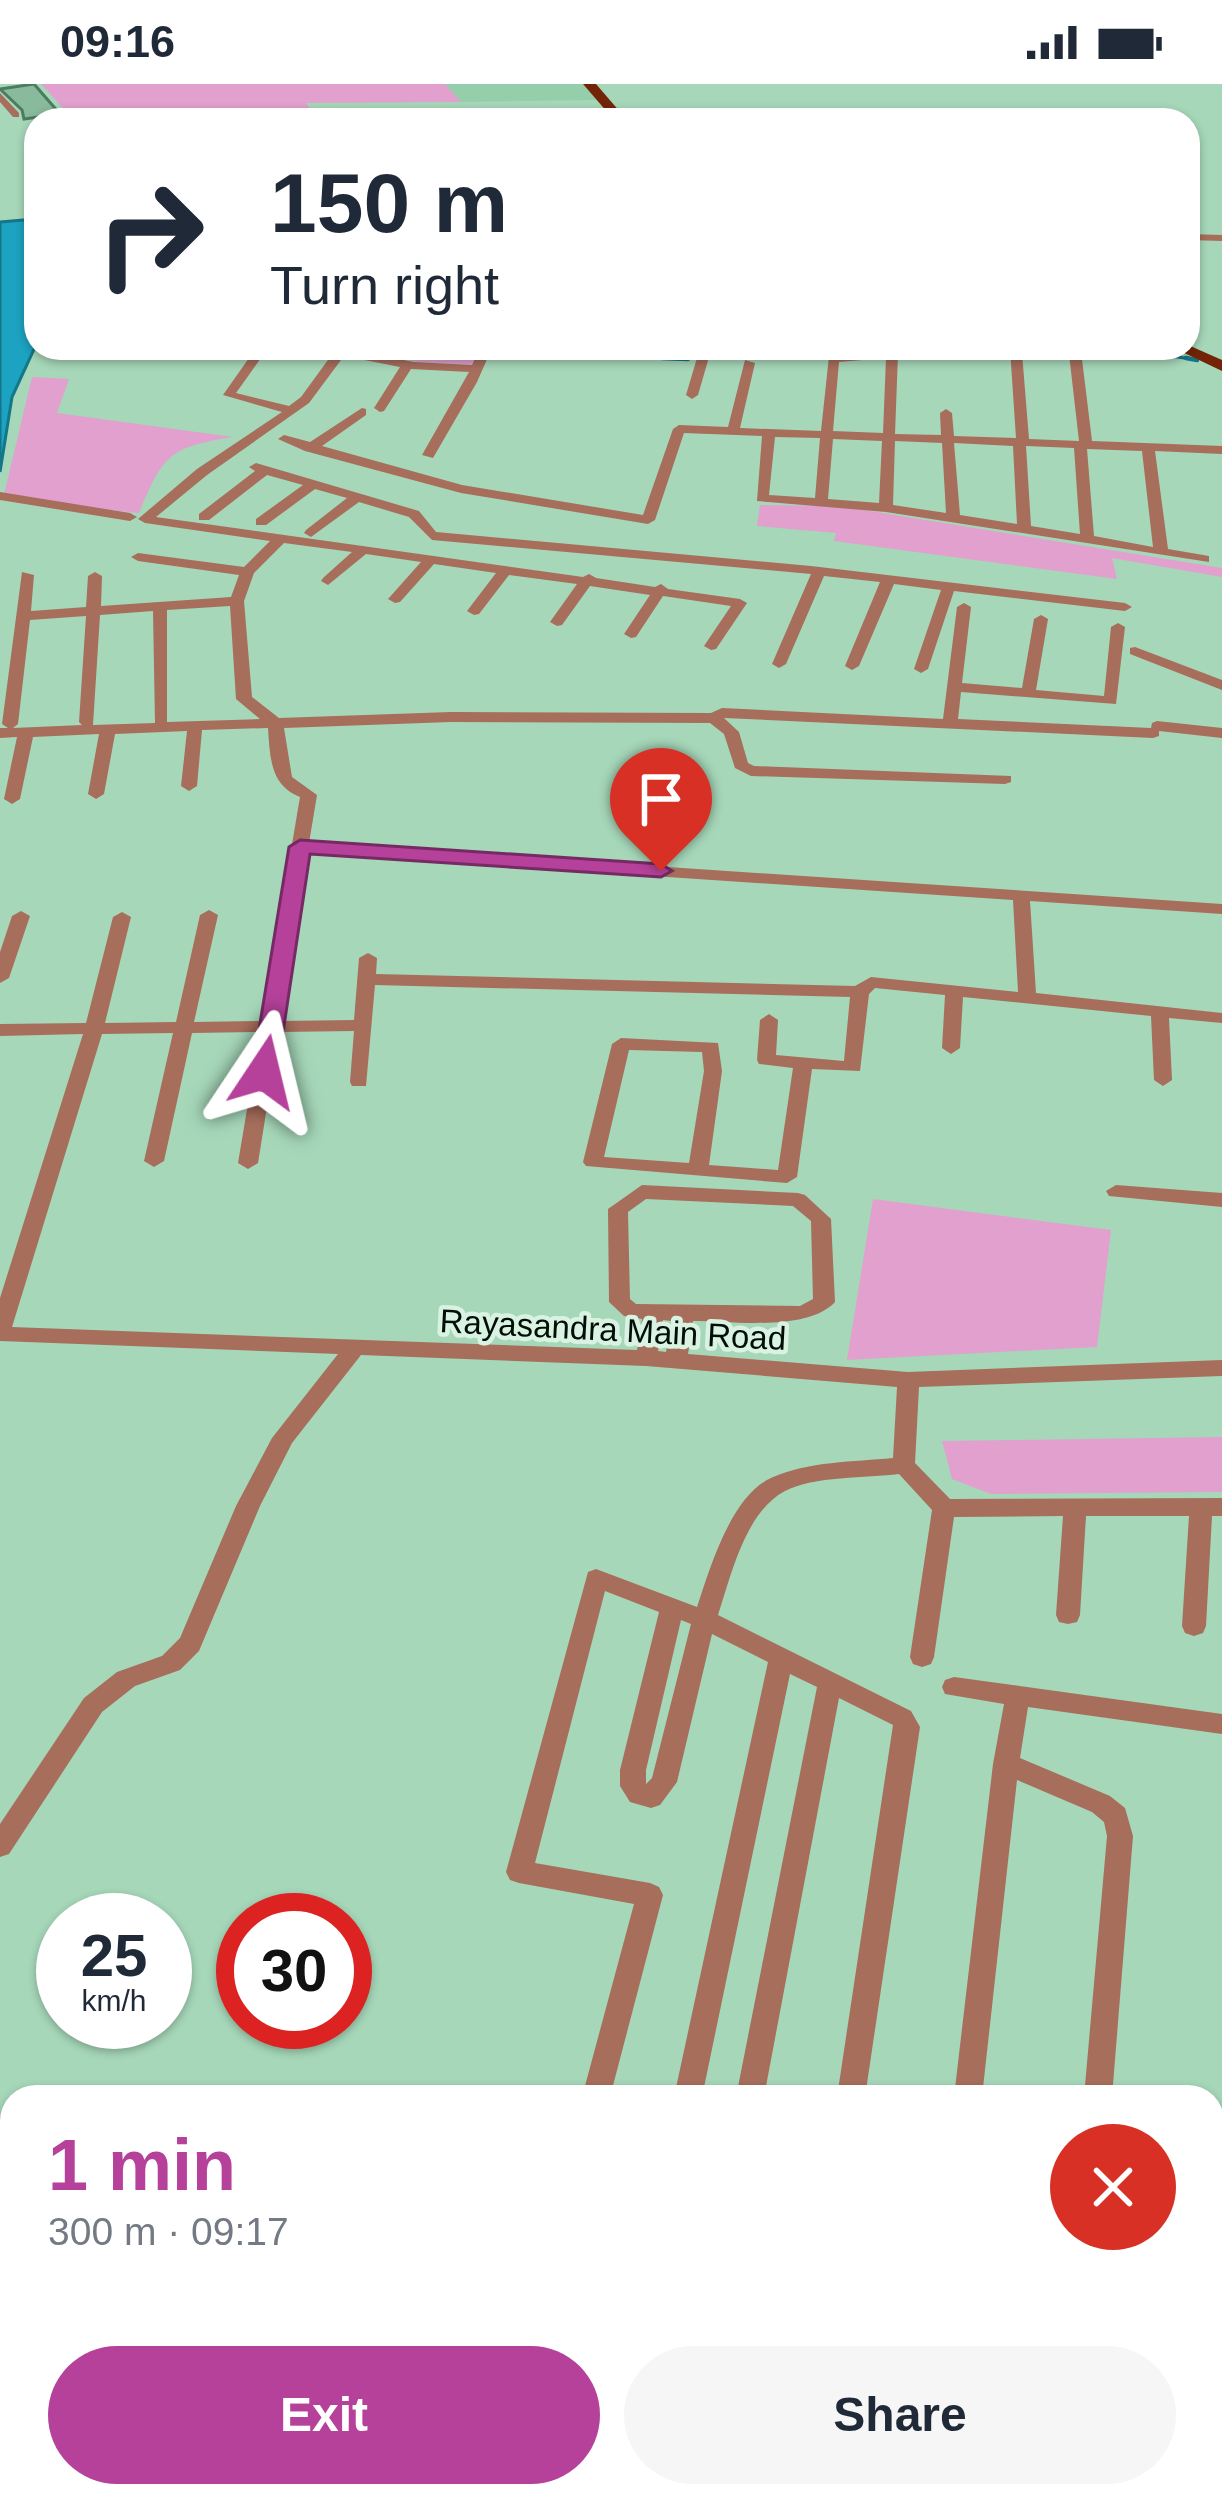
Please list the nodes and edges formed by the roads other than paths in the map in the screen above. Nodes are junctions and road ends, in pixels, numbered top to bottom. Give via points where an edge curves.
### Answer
1 (589, 84) edge
2 (0, 96) edge
3 (610, 108) edge
4 (16, 115) dead end
5 (254, 360) edge
6 (335, 360) edge
7 (382, 360) edge
8 (481, 360) edge
9 (702, 360) edge
10 (833, 360) edge
11 (892, 360) edge
12 (1016, 360) edge
13 (1076, 360) edge
14 (749, 362) dead end
15 (407, 365) junction
16 (478, 369) junction
17 (692, 395) dead end
18 (380, 408) dead end
19 (292, 410) junction
20 (362, 412) dead end
21 (946, 413) dead end
22 (734, 431) junction
23 (769, 433) junction
24 (827, 435) junction
25 (886, 437) junction
26 (284, 439) dead end
27 (948, 440) junction
28 (1020, 442) junction
29 (1083, 445) junction
30 (1148, 447) junction
31 (310, 448) junction
32 (1222, 450) edge
33 (428, 455) dead end
34 (402, 457) dead end
35 (383, 470) junction
36 (428, 482) junction
37 (311, 484) junction
38 (0, 496) edge
39 (354, 499) junction
40 (821, 502) junction
41 (392, 508) junction
42 (886, 508) junction
43 (130, 518) dead end
44 (204, 518) dead end
45 (953, 518) junction
46 (261, 522) dead end
47 (1024, 529) junction
48 (310, 533) dead end
49 (280, 539) junction
50 (1087, 539) junction
51 (361, 552) junction
52 (1161, 552) junction
53 (138, 557) dead end
54 (1204, 559) dead end
55 (430, 560) junction
56 (506, 568) junction
57 (819, 571) junction
58 (247, 572) junction
59 (27, 575) dead end
60 (95, 576) dead end
61 (589, 578) junction
62 (889, 579) junction
63 (328, 581) dead end
64 (949, 586) junction
65 (661, 588) junction
66 (395, 599) dead end
67 (237, 601) junction
68 (160, 606) junction
69 (1125, 607) dead end
70 (964, 608) dead end
71 (93, 610) junction
72 (474, 611) dead end
73 (23, 616) junction
74 (1041, 619) dead end
75 (557, 622) dead end
76 (1118, 627) dead end
77 (631, 634) dead end
78 (711, 646) dead end
79 (1135, 651) dead end
80 (778, 664) dead end
81 (852, 666) dead end
82 (920, 668) dead end
83 (1222, 685) edge
84 (955, 687) junction
85 (1028, 695) junction
86 (714, 718) junction
87 (161, 720) dead end
88 (87, 722) dead end
89 (950, 723) junction
90 (276, 724) junction
91 (195, 727) junction
92 (12, 730) edge
93 (108, 730) junction
94 (1222, 733) edge
95 (1005, 779) dead end
96 (189, 786) dead end
97 (96, 794) dead end
98 (12, 799) dead end
99 (300, 847) junction
100 (1021, 895) junction
101 (1222, 909) edge
102 (209, 915) dead end
103 (21, 916) dead end
104 (122, 917) dead end
105 (1, 972) edge
106 (954, 991) junction
107 (860, 992) junction
108 (1027, 998) junction
109 (1160, 1012) junction
110 (1222, 1018) edge
111 (769, 1020) dead end
112 (362, 1025) junction
113 (272, 1027) junction
114 (184, 1028) junction
115 (94, 1029) junction
116 (0, 1030) edge
117 (951, 1048) dead end
118 (803, 1064) junction
119 (1162, 1080) dead end
120 (359, 1082) dead end
121 (154, 1161) dead end
122 (248, 1163) dead end
123 (698, 1170) junction
124 (1115, 1191) dead end
125 (1222, 1199) edge
126 (4, 1304) edge
127 (653, 1312) junction
128 (682, 1314) junction
129 (0, 1333) edge
130 (353, 1350) junction
131 (646, 1358) junction
132 (676, 1360) junction
133 (1222, 1369) edge
134 (908, 1380) junction
135 (904, 1465) junction
136 (1075, 1506) junction
137 (1212, 1506) edge
138 (944, 1508) junction
139 (672, 1607) junction
140 (1068, 1615) dead end
141 (703, 1618) junction
142 (1194, 1626) dead end
143 (922, 1657) dead end
144 (781, 1658) junction
145 (830, 1682) junction
146 (954, 1688) dead end
147 (1018, 1696) junction
148 (1177, 1718) junction
149 (1222, 1724) edge
150 (1222, 1737) edge
151 (1006, 1764) junction
152 (0, 1846) edge
153 (599, 2085) edge
154 (691, 2085) edge
155 (752, 2085) edge
156 (853, 2085) edge
157 (969, 2085) edge
158 (1099, 2085) edge

1 - 3 main road
2 - 4 street
5 - 19 street via 229,395
6 - 19 street
7 - 15 street
8 - 16 street
9 - 17 street
10 - 24 street
11 - 25 street
12 - 28 street
13 - 29 street
14 - 22 street
15 - 16 street
15 - 18 street
16 - 33 street
19 - 49 street via 145,519
20 - 31 street
21 - 27 street
22 - 23 street
22 - 36 street via 679,429 648,520
23 - 24 street
23 - 40 street via 762,498
24 - 25 street
24 - 40 street
25 - 27 street
25 - 42 street
26 - 31 street
27 - 28 street
27 - 45 street
28 - 29 street
28 - 47 street
29 - 30 street
29 - 50 street
30 - 32 street
30 - 52 street
31 - 35 street
34 - 35 street
35 - 36 street
36 - 41 street
37 - 39 street
37 - 44 street via 261,468
37 - 46 street
38 - 43 street
39 - 41 street
39 - 48 street
40 - 42 street
41 - 57 street via 414,514 432,536
42 - 45 street
45 - 47 street
47 - 50 street
49 - 51 street
49 - 58 street
50 - 52 street
51 - 55 street
51 - 63 street
52 - 54 street
53 - 58 street
55 - 56 street
55 - 66 street
56 - 61 street
56 - 72 street
57 - 62 street
57 - 80 street
58 - 67 street
59 - 73 street
60 - 71 street
61 - 65 street
61 - 75 street
62 - 64 street
62 - 81 street
64 - 69 street
64 - 82 street
65 - 77 street
65 - 78 street via 740,602
67 - 68 street
67 - 90 street via 244,699
68 - 71 street
68 - 87 street
70 - 84 street
71 - 73 street
71 - 88 street
73 - 92 street
74 - 85 street
76 - 85 street via 1111,701
79 - 83 street
84 - 85 street
84 - 89 street
86 - 89 street
86 - 90 street
86 - 95 street via 751,771
89 - 94 street
90 - 91 street
90 - 99 street via 284,783 309,795
91 - 93 street
91 - 96 street
92 - 93 street
92 - 98 street
93 - 97 street
99 - 100 street
99 - 113 street
100 - 101 street
100 - 108 street
102 - 114 street
103 - 105 street
104 - 115 street
106 - 107 street via 871,982
106 - 108 street
106 - 117 street
107 - 112 street via 367,968
107 - 118 street via 853,1067
108 - 109 street
109 - 110 street
109 - 119 street
111 - 118 street via 766,1060
112 - 113 street
112 - 120 street
113 - 114 street
113 - 122 street
114 - 115 street
114 - 121 street
115 - 116 street
115 - 126 street
118 - 123 street via 787,1177
123 - 123 street via 710,1047 621,1044 593,1162
124 - 125 street
126 - 129 street
127 - 128 street
127 - 128 street via 620,1302 618,1209 628,1198 642,1192 798,1200 821,1219 824,1302 816,1309
127 - 131 street
128 - 132 street
129 - 130 street, Rayasandra Main Road
130 - 131 street, Rayasandra Main Road
130 - 152 street via 283,1438 190,1644 93,1705
131 - 132 street, Rayasandra Main Road
132 - 134 street, Rayasandra Main Road
133 - 134 street, Rayasandra Main Road
134 - 135 street
135 - 138 street
135 - 141 street via 773,1485 724,1561
136 - 137 street
136 - 138 street
136 - 140 street
137 - 142 street
138 - 143 street
139 - 141 street
139 - 141 street via 633,1770 640,1794 652,1797 664,1782
139 - 153 street via 596,1578 519,1872 650,1895
141 - 144 street
144 - 145 street
144 - 154 street
145 - 155 street
145 - 156 street via 908,1726
146 - 147 street
147 - 148 street
147 - 151 street
148 - 149 street
148 - 150 street
151 - 157 street
151 - 158 street via 1116,1816

